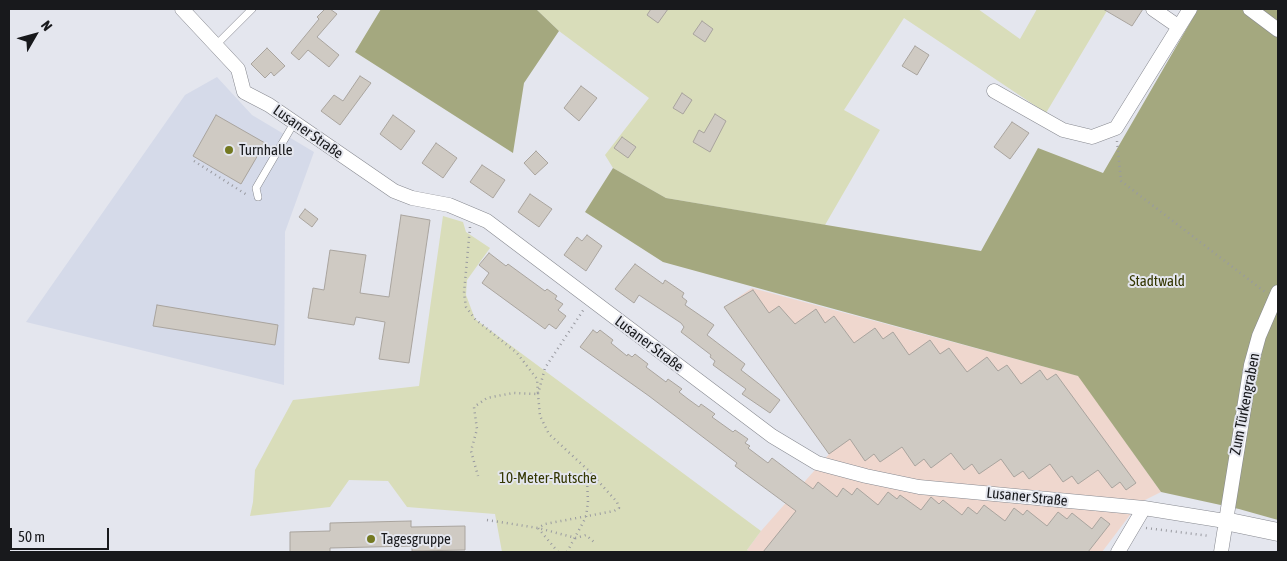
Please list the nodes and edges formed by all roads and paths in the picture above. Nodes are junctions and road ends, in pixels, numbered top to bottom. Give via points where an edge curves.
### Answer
1 (182, 9) edge
2 (252, 9) edge
3 (1153, 9) edge
4 (1190, 9) edge
5 (1250, 9) edge
6 (1179, 27) junction
7 (1278, 30) edge
8 (217, 44) junction
9 (994, 91) dead end
10 (294, 123) junction
11 (1116, 128) junction
12 (194, 161) dead end
13 (247, 195) dead end
14 (258, 197) dead end
15 (471, 213) junction
16 (1276, 296) edge
17 (591, 300) junction
18 (538, 394) junction
19 (582, 466) junction
20 (478, 476) dead end
21 (1144, 508) junction
22 (586, 517) junction
23 (487, 520) dead end
24 (1134, 526) junction
25 (538, 528) junction
26 (1224, 529) junction
27 (1278, 532) edge
28 (576, 538) junction
29 (595, 543) dead end
30 (558, 552) edge
31 (567, 552) edge
32 (1118, 552) edge
33 (1221, 552) edge

1 - 8 street, Lusaner Straße
2 - 8 lane
3 - 6 street
4 - 6 street
5 - 7 street
6 - 11 street
8 - 10 street, Lusaner Straße via 238,70 244,92
9 - 11 street via 1063,130 1092,137
10 - 14 lane via 256,188
10 - 15 street, Lusaner Straße via 394,192
11 - 16 path via 1121,180
12 - 13 path
15 - 17 street, Lusaner Straße via 487,221
15 - 18 path via 464,293 466,308 475,320 517,353 537,379
16 - 26 street, Zum Türkengraben via 1251,365
17 - 18 path via 554,351 545,368
17 - 21 street, Lusaner Straße via 772,436 816,463 919,487
18 - 19 path via 540,416 549,434
18 - 20 path via 513,393 486,398 474,407 477,429 471,451
19 - 22 path via 587,480
19 - 22 path via 619,508 614,512
21 - 24 street
21 - 26 street, Lusaner Straße
22 - 25 path
22 - 28 path
23 - 25 path
24 - 26 path
24 - 32 street
25 - 28 path
25 - 30 path
26 - 27 street
26 - 33 street, Zum Türkengraben
28 - 29 path via 586,535
28 - 31 path

